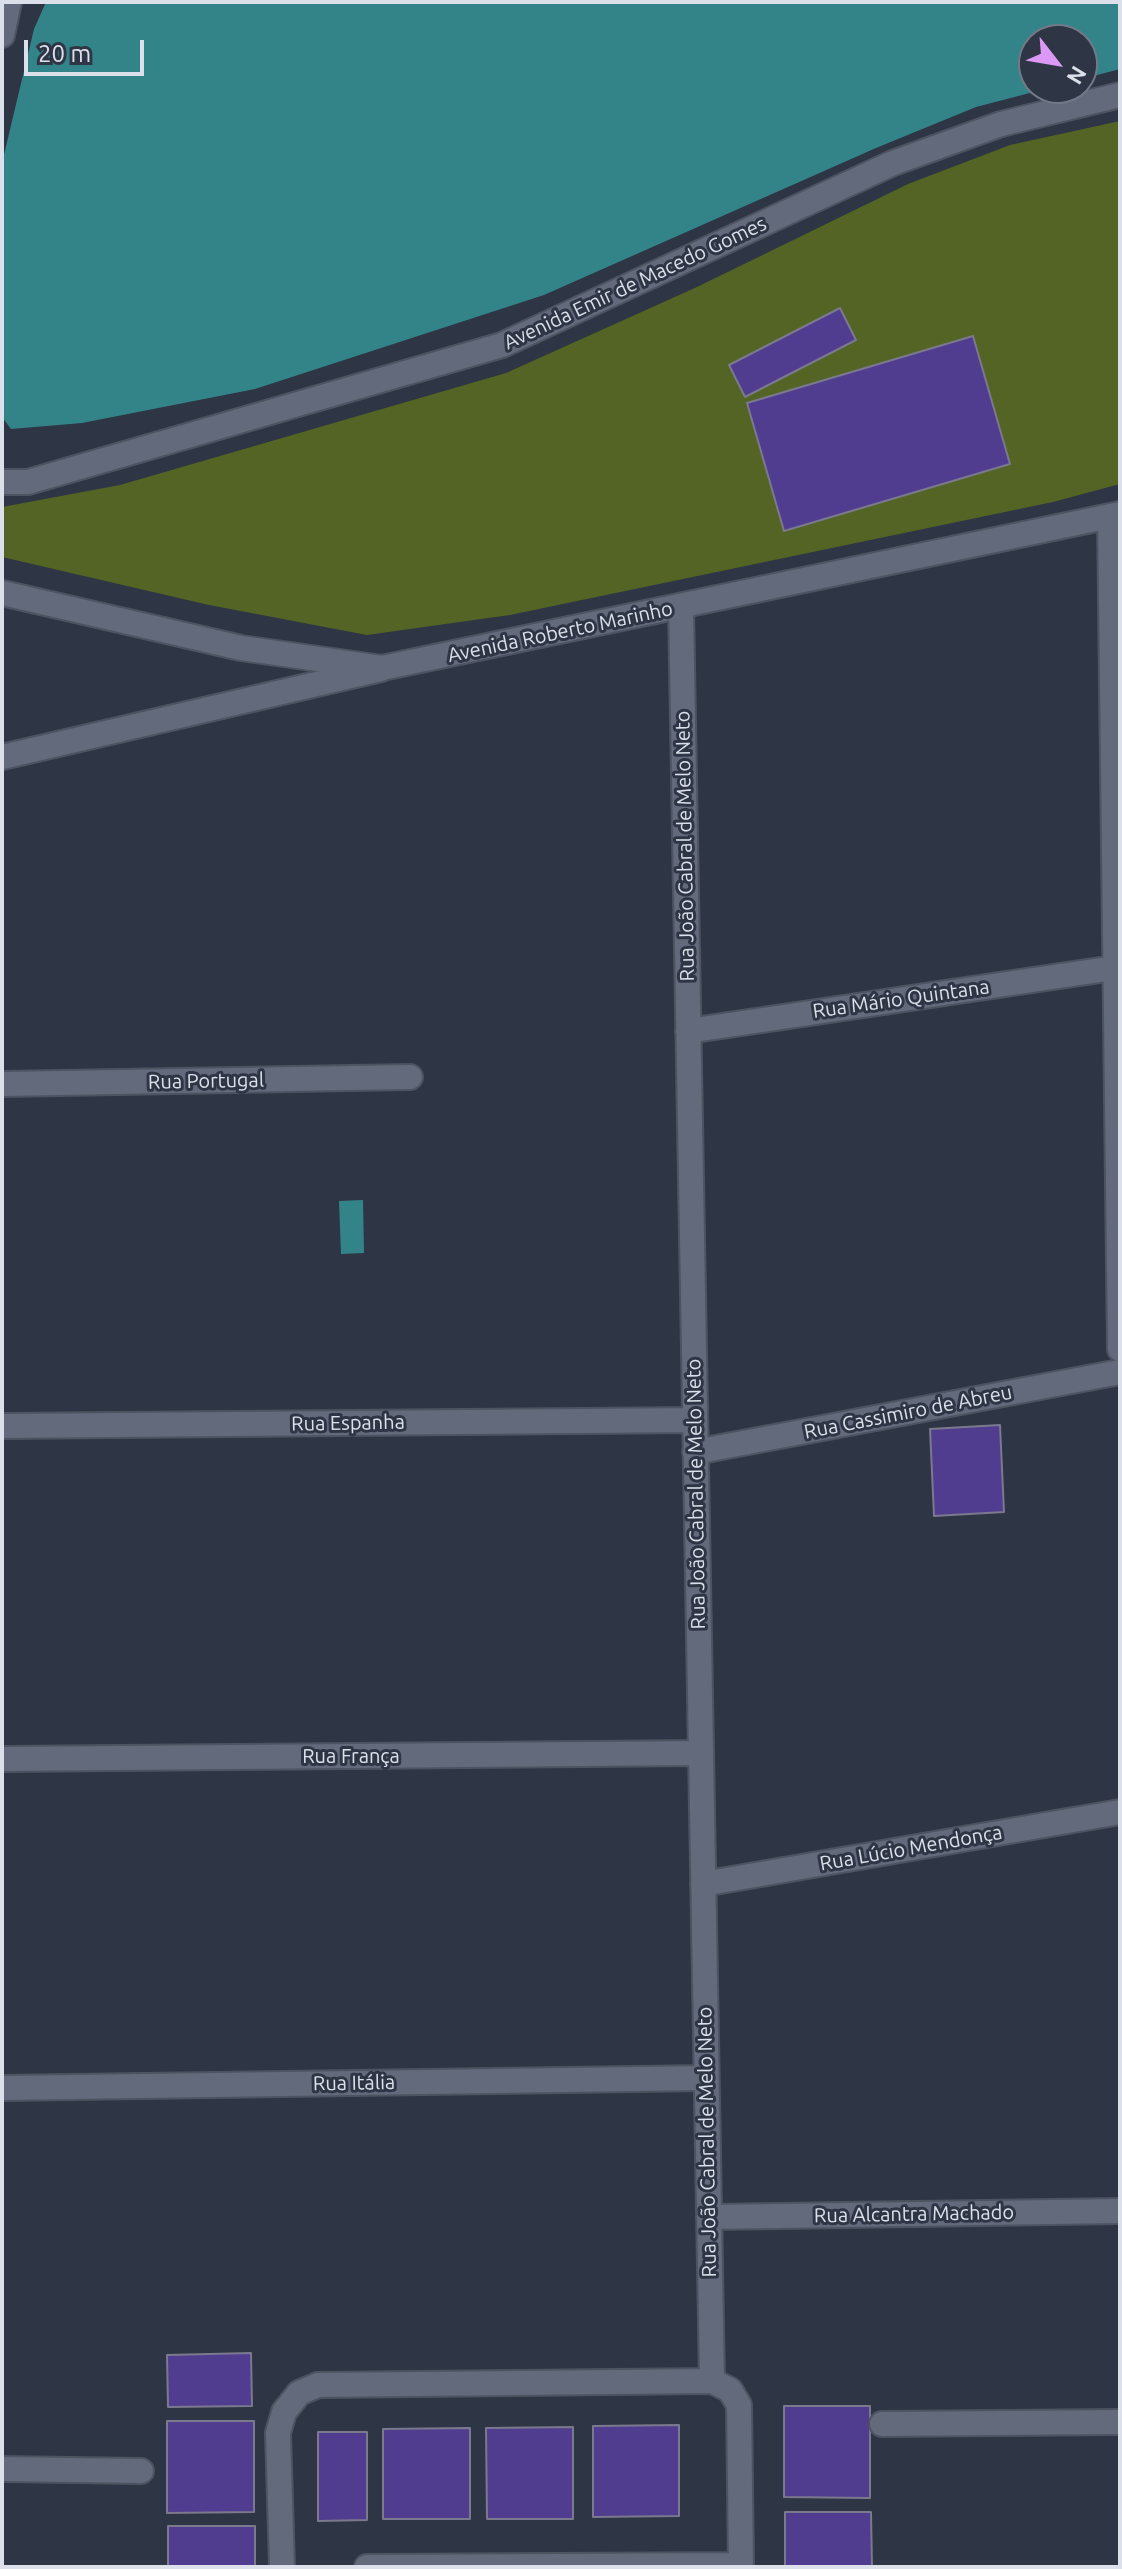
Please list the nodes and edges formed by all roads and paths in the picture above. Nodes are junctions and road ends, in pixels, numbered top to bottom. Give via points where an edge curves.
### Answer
1 (9, 2) edge
2 (2, 35) edge
3 (1120, 95) edge
4 (2, 482) edge
5 (1115, 516) edge
6 (2, 593) edge
7 (681, 607) junction
8 (382, 668) junction
9 (2, 757) edge
10 (1114, 968) junction
11 (688, 1031) junction
12 (410, 1077) dead end
13 (2, 1084) edge
14 (1120, 1349) edge
15 (1120, 1372) edge
16 (695, 1420) junction
17 (2, 1426) edge
18 (695, 1452) junction
19 (701, 1753) junction
20 (2, 1759) edge
21 (1120, 1812) edge
22 (703, 1884) junction
23 (706, 2078) junction
24 (2, 2088) edge
25 (1120, 2211) edge
26 (709, 2217) junction
27 (712, 2381) junction
28 (1120, 2422) edge
29 (882, 2424) dead end
30 (2, 2469) edge
31 (141, 2471) dead end
32 (740, 2566) edge
33 (282, 2567) edge
34 (367, 2567) edge

1 - 2 street
3 - 4 street, Avenida Emir de Macedo Gomes via 1001,124 893,163 502,345 43,478
5 - 7 street, Avenida Roberto Marinho
5 - 10 street
6 - 8 street via 241,648
7 - 8 street, Avenida Roberto Marinho
7 - 11 street, Rua João Cabral de Melo Neto
8 - 9 street, Avenida Roberto Marinho
10 - 11 street, Rua Mário Quintana
10 - 14 street
11 - 16 street, Rua João Cabral de Melo Neto
12 - 13 street, Rua Portugal
15 - 18 street, Rua Cassimiro de Abreu
16 - 17 street, Rua Espanha
16 - 18 street, Rua João Cabral de Melo Neto
18 - 19 street, Rua João Cabral de Melo Neto
19 - 20 street, Rua França
19 - 22 street, Rua João Cabral de Melo Neto
21 - 22 street, Rua Lúcio Mendonça
22 - 23 street, Rua João Cabral de Melo Neto
23 - 24 street, Rua Itália
23 - 26 street, Rua João Cabral de Melo Neto
25 - 26 street, Rua Alcantra Machado
26 - 27 street, Rua João Cabral de Melo Neto
27 - 32 street via 730,2390 739,2405
27 - 33 street via 318,2385 299,2393 284,2412 278,2433
28 - 29 street
30 - 31 street
32 - 34 street

